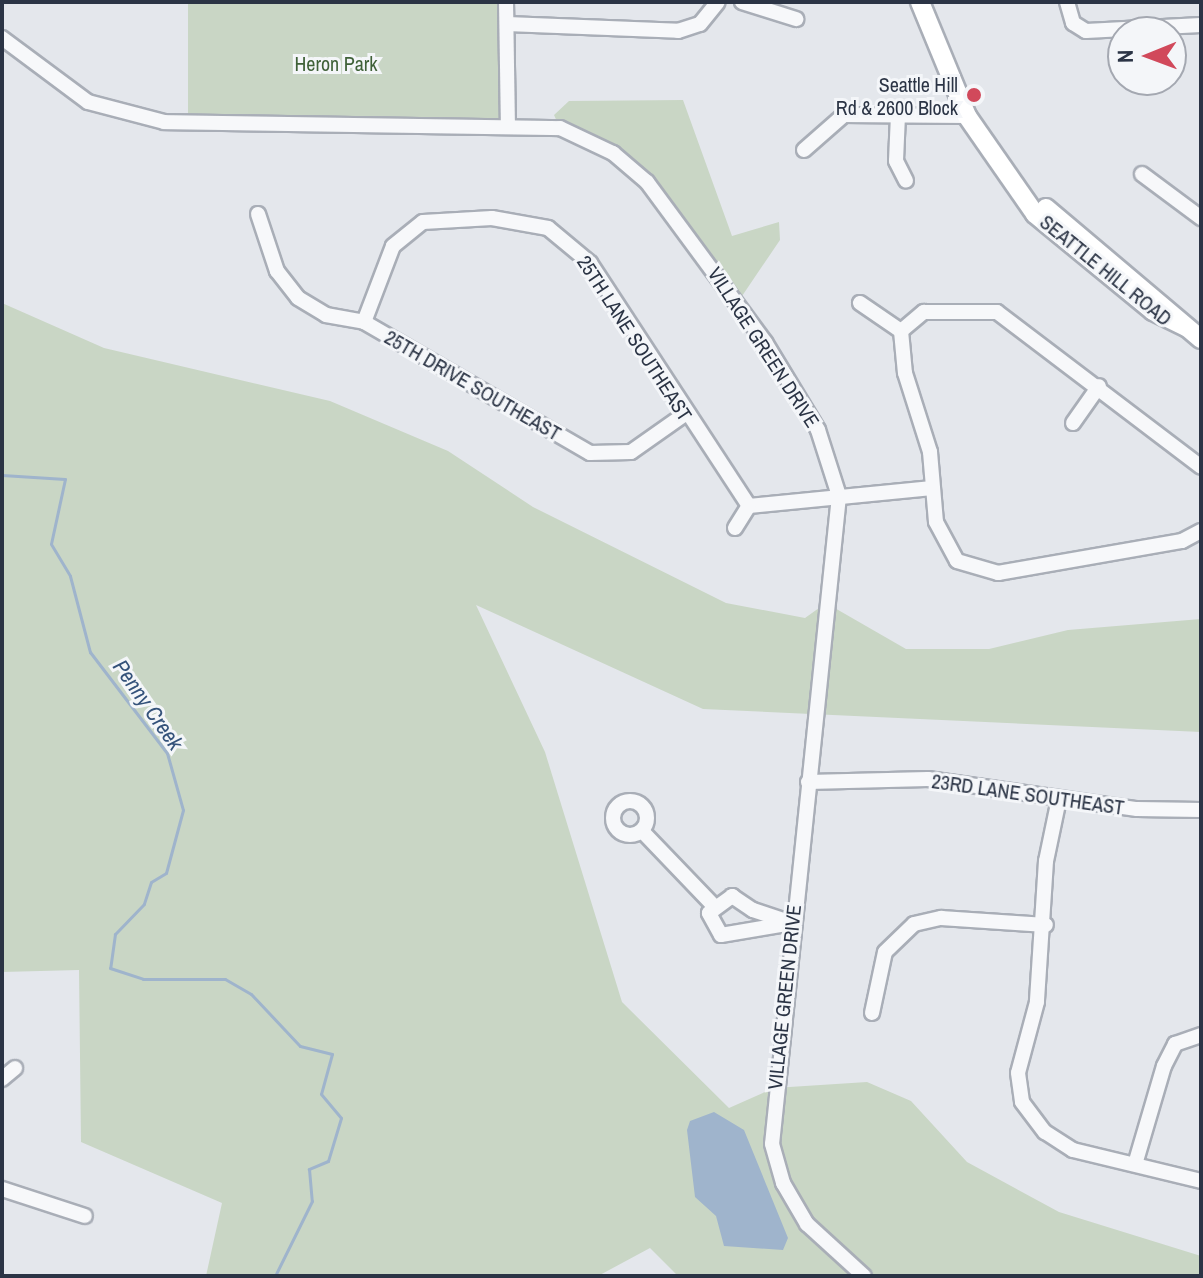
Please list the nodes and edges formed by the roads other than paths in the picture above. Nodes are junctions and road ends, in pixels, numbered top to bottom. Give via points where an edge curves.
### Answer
1 (506, 2) edge
2 (718, 2) edge
3 (742, 2) edge
4 (907, 2) edge
5 (1067, 2) edge
6 (921, 9) edge
7 (796, 19) dead end
8 (507, 24) junction
9 (1201, 25) edge
10 (2, 38) edge
11 (898, 115) junction
12 (967, 116) junction
13 (508, 124) junction
14 (804, 150) dead end
15 (1142, 174) dead end
16 (906, 181) dead end
17 (258, 214) dead end
18 (1201, 218) edge
19 (860, 303) dead end
20 (364, 322) junction
21 (901, 331) junction
22 (1194, 333) edge
23 (1099, 386) junction
24 (685, 414) junction
25 (1073, 423) dead end
26 (1201, 467) edge
27 (932, 488) junction
28 (839, 496) junction
29 (749, 506) junction
30 (735, 528) dead end
31 (1201, 531) edge
32 (808, 782) junction
33 (1059, 799) junction
34 (1201, 810) edge
35 (642, 831) dead end
36 (712, 904) junction
37 (792, 923) junction
38 (1046, 925) junction
39 (872, 1013) dead end
40 (1201, 1035) edge
41 (15, 1068) dead end
42 (2, 1079) edge
43 (1136, 1161) junction
44 (1201, 1181) edge
45 (2, 1189) edge
46 (85, 1216) dead end
47 (864, 1276) edge

1 - 8 street
2 - 8 street via 700,24 678,31
3 - 7 street
4 - 6 main road, SEATTLE HILL ROAD
5 - 9 street via 1073,23 1086,31
6 - 12 main road, SEATTLE HILL ROAD
8 - 13 street
10 - 13 street, VILLAGE GREEN DRIVE via 88,102 164,122
11 - 12 street
11 - 14 street via 844,115
11 - 16 street via 896,161
12 - 22 main road, SEATTLE HILL ROAD via 1032,204 1183,317
13 - 28 street, VILLAGE GREEN DRIVE via 560,128 613,153 674,212 818,430
15 - 18 street
17 - 20 street, 25TH DRIVE SOUTHEAST via 277,271 298,298 326,315
19 - 21 street
20 - 24 street, 25TH DRIVE SOUTHEAST via 590,453 631,452
20 - 24 street, 25TH LANE SOUTHEAST via 393,246 423,222 492,218 548,228 590,263
21 - 23 street via 924,312 980,307 1015,323
21 - 27 street
23 - 25 street
23 - 26 street
24 - 29 street, 25TH LANE SOUTHEAST
27 - 28 street
27 - 31 street via 944,546 957,561 998,573
28 - 29 street
28 - 32 street, VILLAGE GREEN DRIVE
29 - 30 street
32 - 33 street, 23RD LANE SOUTHEAST via 928,779
32 - 37 street, VILLAGE GREEN DRIVE
33 - 34 street, 23RD LANE SOUTHEAST
33 - 38 street via 1046,861
35 - 36 street
36 - 37 street via 732,896
36 - 37 street via 711,926 725,937
37 - 47 street, VILLAGE GREEN DRIVE via 772,1144 783,1183 807,1224
38 - 39 street via 941,918 914,924 885,952
38 - 43 street via 1018,1073 1022,1102 1045,1132 1073,1150
40 - 43 street via 1175,1044
41 - 42 street
43 - 44 street
45 - 46 street

